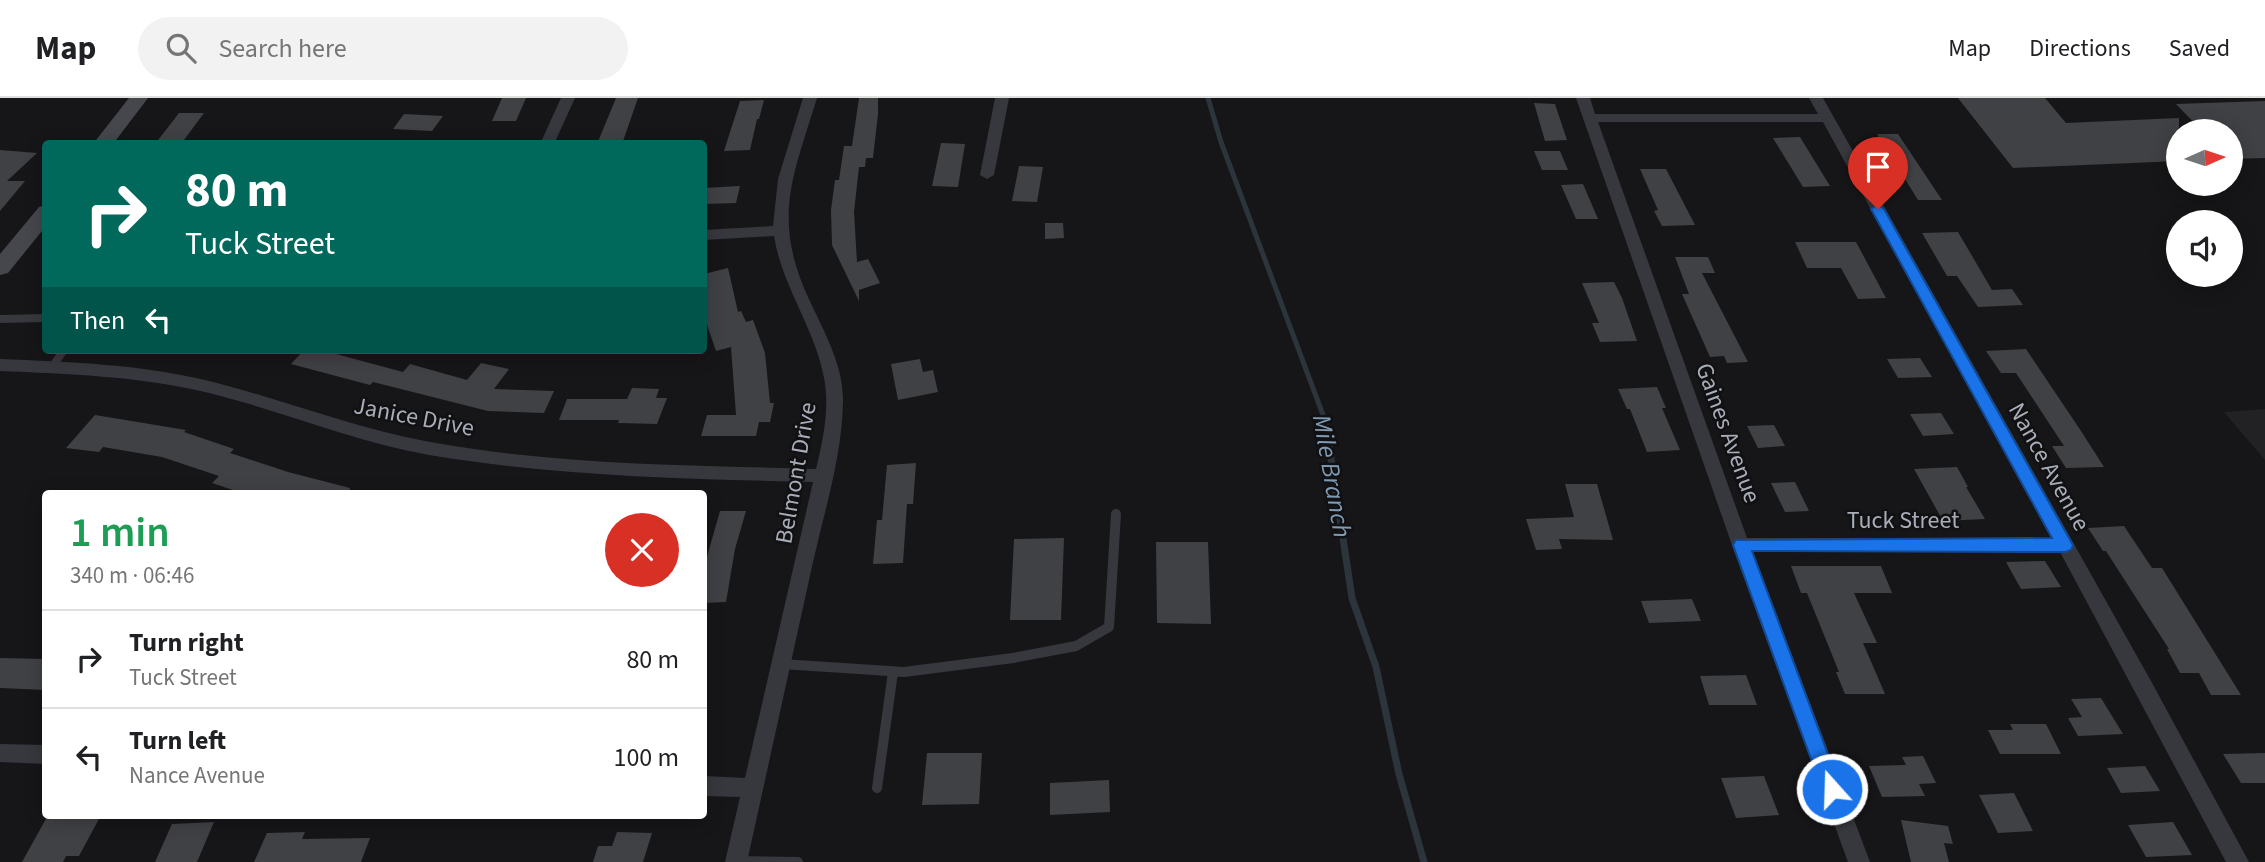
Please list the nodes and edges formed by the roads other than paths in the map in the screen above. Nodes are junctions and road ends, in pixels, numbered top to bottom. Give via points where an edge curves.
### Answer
1 (139, 98) edge
2 (568, 98) edge
3 (810, 98) edge
4 (1002, 98) edge
5 (1583, 98) edge
6 (1816, 98) edge
7 (1590, 118) junction
8 (1827, 118) junction
9 (105, 140) edge
10 (549, 140) edge
11 (988, 175) dead end
12 (42, 216) edge
13 (780, 231) junction
14 (707, 235) edge
15 (8, 248) edge
16 (0, 268) edge
17 (42, 318) edge
18 (0, 319) edge
19 (61, 354) edge
20 (0, 365) edge
21 (52, 367) junction
22 (825, 476) junction
23 (1116, 514) dead end
24 (1741, 545) junction
25 (2065, 545) junction
26 (782, 664) junction
27 (893, 672) junction
28 (0, 753) edge
29 (42, 755) edge
30 (707, 786) edge
31 (752, 788) junction
32 (877, 788) dead end
33 (736, 861) edge
34 (798, 862) edge
35 (1859, 862) edge
36 (2238, 862) edge

1 - 9 main road
2 - 10 street
3 - 13 street, Belmont Drive via 786,177
4 - 11 street
5 - 7 street, Gaines Avenue
6 - 8 street, Nance Avenue
7 - 8 street
7 - 24 street, Gaines Avenue
8 - 25 street, Nance Avenue
12 - 15 main road
13 - 14 street
13 - 22 street, Belmont Drive via 787,270 824,352 835,397
15 - 16 main road
17 - 18 lane
19 - 21 lane
20 - 21 street, Janice Drive
21 - 22 street, Janice Drive via 148,375 206,386 336,427 440,450 613,470
22 - 26 street, Belmont Drive
23 - 27 lane via 1109,627 1076,646
24 - 25 street, Tuck Street
24 - 35 street, Gaines Avenue
25 - 36 street, Nance Avenue
26 - 27 lane
26 - 31 street, Belmont Drive
27 - 32 lane
28 - 29 street
30 - 31 street
31 - 33 street, Belmont Drive
33 - 34 lane

